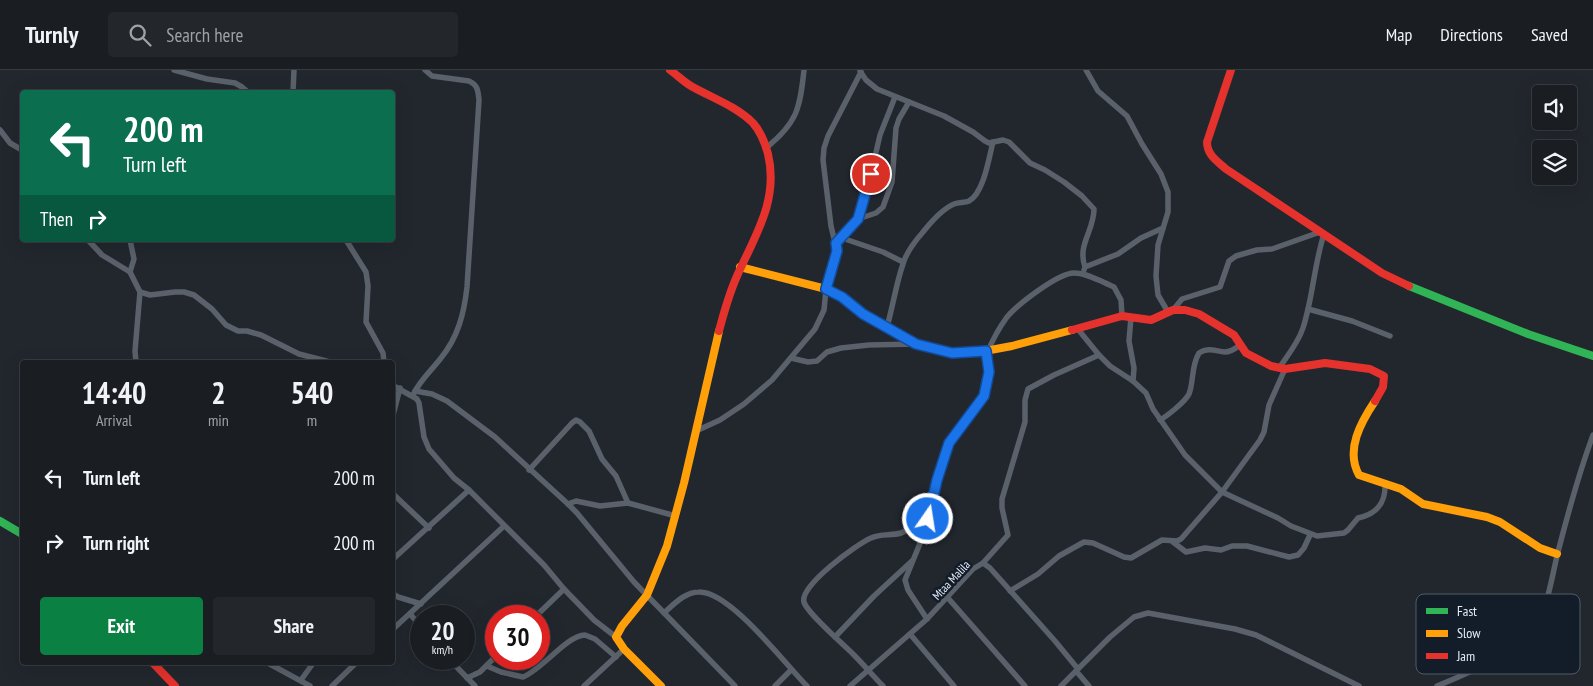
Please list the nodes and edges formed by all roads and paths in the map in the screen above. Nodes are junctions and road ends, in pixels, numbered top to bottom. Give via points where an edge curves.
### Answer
1 (174, 70) edge
2 (294, 70) edge
3 (426, 70) edge
4 (670, 70) edge
5 (804, 70) edge
6 (1086, 70) edge
7 (1231, 70) edge
8 (860, 71) edge
9 (246, 90) edge
10 (294, 90) edge
11 (895, 97) junction
12 (909, 102) junction
13 (0, 130) edge
14 (993, 142) junction
15 (766, 148) junction
16 (20, 149) edge
17 (858, 219) junction
18 (1163, 228) junction
19 (1322, 233) junction
20 (842, 238) junction
21 (90, 242) edge
22 (130, 242) edge
23 (347, 242) edge
24 (836, 243) junction
25 (903, 262) junction
26 (740, 267) junction
27 (1085, 267) junction
28 (130, 272) junction
29 (1080, 274) junction
30 (826, 289) junction
31 (140, 292) junction
32 (1308, 309) junction
33 (1170, 311) junction
34 (1122, 316) junction
35 (1131, 317) junction
36 (886, 327) junction
37 (1078, 328) junction
38 (1390, 336) dead end
39 (916, 344) junction
40 (1240, 345) junction
41 (987, 351) junction
42 (1099, 355) junction
43 (1593, 356) edge
44 (791, 358) junction
45 (136, 360) edge
46 (322, 360) edge
47 (384, 360) edge
48 (1282, 368) junction
49 (1133, 381) junction
50 (395, 386) edge
51 (400, 388) junction
52 (414, 393) junction
53 (395, 407) edge
54 (1160, 420) junction
55 (696, 431) junction
56 (1593, 435) edge
57 (529, 470) junction
58 (1385, 483) junction
59 (469, 490) junction
60 (1222, 492) junction
61 (395, 496) edge
62 (628, 503) junction
63 (568, 504) junction
64 (676, 516) junction
65 (928, 519) junction
66 (0, 521) edge
67 (504, 526) junction
68 (429, 528) junction
69 (20, 533) edge
70 (1310, 535) junction
71 (1172, 541) junction
72 (1557, 554) junction
73 (395, 557) edge
74 (912, 561) junction
75 (983, 563) junction
76 (564, 589) junction
77 (1010, 591) junction
78 (1547, 594) edge
79 (395, 595) edge
80 (647, 595) junction
81 (948, 598) junction
82 (421, 604) joint
83 (547, 605) edge
84 (664, 613) junction
85 (410, 616) edge
86 (927, 619) junction
87 (395, 628) edge
88 (910, 634) junction
89 (616, 637) junction
90 (835, 637) junction
91 (624, 649) junction
92 (616, 657) junction
93 (550, 659) edge
94 (157, 665) edge
95 (272, 665) edge
96 (312, 665) edge
97 (354, 665) edge
98 (485, 668) edge
99 (459, 670) edge
100 (499, 670) edge
101 (535, 670) edge
102 (791, 670) junction
103 (1077, 670) junction
104 (869, 671) junction
105 (1463, 674) edge
106 (467, 678) junction
107 (301, 680) junction
108 (587, 685) edge
109 (175, 686) edge
110 (310, 686) edge
111 (332, 686) edge
112 (475, 686) edge
113 (661, 686) edge
114 (735, 686) edge
115 (774, 686) edge
116 (807, 686) edge
117 (850, 686) edge
118 (882, 686) edge
119 (954, 686) edge
120 (1025, 686) edge
121 (1061, 686) edge
122 (1089, 686) edge
123 (1359, 686) edge
124 (1437, 686) edge

1 - 9 street via 235,83
2 - 10 street
3 - 52 street via 432,76 469,81 477,87 480,100 464,313 451,343
4 - 15 street via 749,120 760,132
5 - 15 street via 799,106 790,126
6 - 18 street via 1098,91 1127,116 1162,174 1168,192 1168,212
7 - 19 street via 1210,128 1206,149 1226,170
8 - 11 street via 877,90
8 - 24 street via 824,148 831,226
11 - 12 street
11 - 17 street via 880,135
12 - 14 street via 944,116 985,141
12 - 17 street via 896,128 894,169 886,201 876,213
13 - 16 street via 10,143
14 - 25 street via 974,197 968,202 949,206 941,213 923,232
14 - 27 street via 1009,142 1030,163 1064,182 1092,205 1094,218 1082,251
15 - 26 street via 772,186 770,198
17 - 20 street
18 - 27 street via 1112,257
18 - 33 street via 1156,276 1158,295
19 - 32 street
19 - 33 street via 1272,249 1236,256 1230,261 1220,287 1182,299
19 - 43 street via 1382,273 1416,290
20 - 24 street
20 - 25 street
21 - 28 street via 102,255
22 - 28 street via 134,259
23 - 47 street via 366,272 366,322
24 - 30 street via 837,251
25 - 36 street
26 - 30 street
26 - 55 street via 709,369
27 - 29 street
28 - 31 street
29 - 34 street via 1114,287 1121,300
29 - 41 street via 1072,273 1041,288 1009,315
30 - 36 street
30 - 44 street via 824,310 815,329
31 - 45 street
31 - 46 street via 150,296 175,292 194,295 226,325 261,335 299,354
32 - 38 street
32 - 48 street via 1297,342
33 - 35 street via 1151,320
33 - 40 street via 1185,310 1199,314 1234,335
34 - 35 street
34 - 37 street
35 - 49 street via 1129,341
36 - 39 street
37 - 41 street
37 - 42 street
39 - 41 street via 952,353
39 - 44 street via 841,348 827,352 817,361
40 - 48 street via 1253,358
40 - 54 street via 1231,351 1204,349 1199,352 1188,396
41 - 65 street via 989,372 984,396 949,443
42 - 49 street
42 - 75 street via 1028,389 1025,422 1002,499 1008,535
44 - 55 street via 744,404
48 - 58 street via 1325,363 1370,370 1384,376 1383,387 1363,419 1353,452 1359,475
48 - 60 street via 1264,432
49 - 54 street via 1146,393
50 - 51 street
51 - 52 street
51 - 53 street
52 - 57 street via 432,394 447,401 495,437
52 - 59 street via 429,449
54 - 60 street via 1184,455
55 - 64 street
56 - 72 street
57 - 62 street via 576,420 590,431
57 - 63 street
58 - 70 street via 1381,506 1368,516 1355,520 1348,530 1323,536
58 - 72 street via 1423,504 1500,522 1540,548
59 - 67 street
59 - 68 street
60 - 70 street
60 - 71 street via 1181,539
61 - 68 street
62 - 63 street via 600,506 576,501
62 - 64 street
63 - 80 street
64 - 80 street
65 - 74 street
65 - 90 street via 900,533 880,534 868,539 813,583 804,603
66 - 69 street
67 - 76 street
67 - 82 street
68 - 73 street
70 - 71 street via 1298,555 1289,558 1247,546 1186,552
71 - 77 street via 1162,540 1131,558 1084,542
72 - 78 street
74 - 86 street via 905,584
74 - 90 street
75 - 77 street, Mtaa Malila
75 - 81 street, Mtaa Malila via 973,569
76 - 83 street
76 - 89 street
77 - 103 street, Mtaa Malila
79 - 82 street
80 - 84 street
80 - 89 street
81 - 86 street, Mtaa Malila
81 - 120 street
84 - 102 street via 687,594 706,592 747,619
84 - 114 street
85 - 87 street
86 - 88 street, Mtaa Malila
88 - 104 street, Mtaa Malila
88 - 119 street
89 - 91 street
90 - 104 street
91 - 92 street
91 - 113 street
92 - 93 street via 595,639 585,635 574,638
92 - 108 street
94 - 109 street
95 - 107 street
96 - 107 street
97 - 111 street
98 - 106 street
99 - 106 street
100 - 101 street via 523,676
102 - 115 street
102 - 116 street
103 - 121 street
103 - 122 street, Mtaa Malila
103 - 123 street via 1134,617 1148,613 1256,635
104 - 117 street, Mtaa Malila
104 - 118 street
105 - 124 street
106 - 112 street
107 - 110 street

